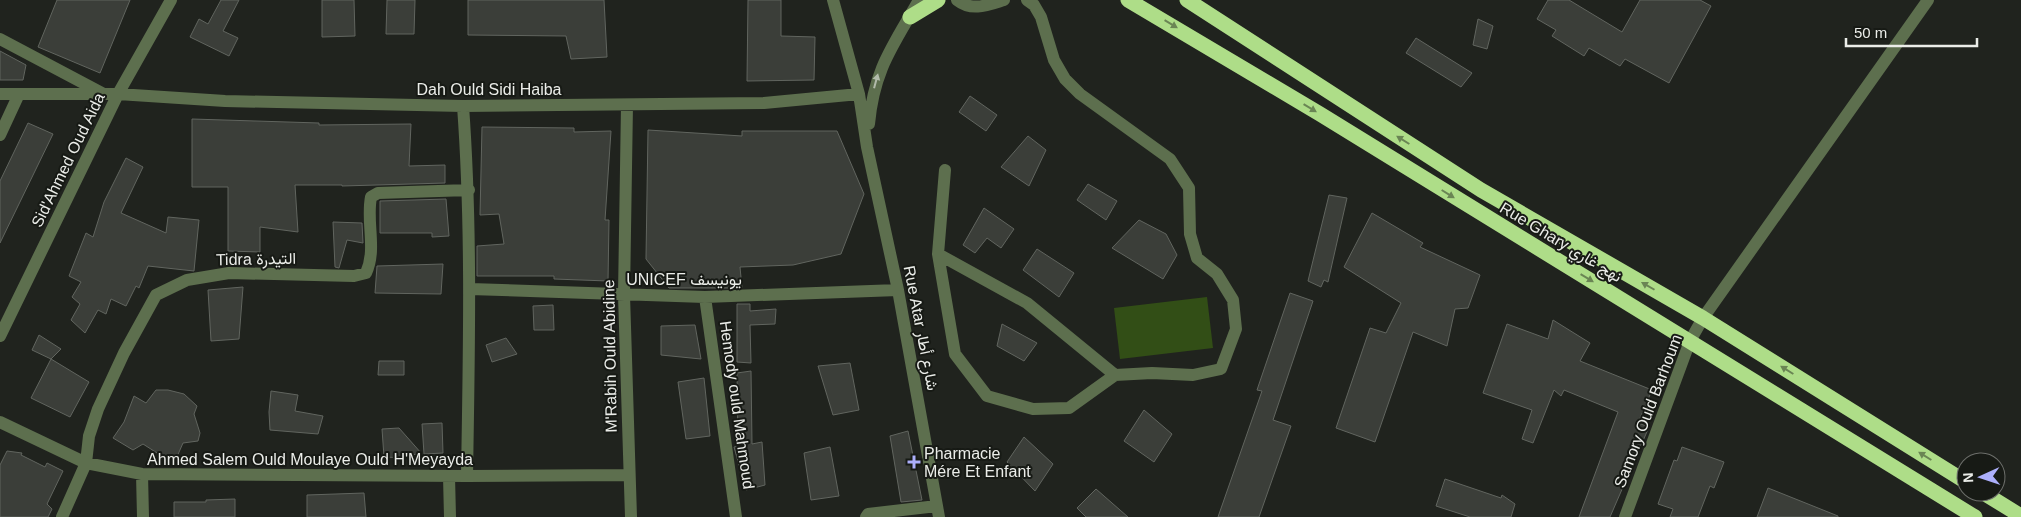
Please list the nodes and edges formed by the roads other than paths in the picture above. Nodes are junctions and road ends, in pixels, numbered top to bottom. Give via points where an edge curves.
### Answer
1 (171, 0) edge
2 (833, 0) edge
3 (919, 0) edge
4 (938, 0) edge
5 (957, 0) edge
6 (1004, 0) edge
7 (1027, 0) edge
8 (1128, 0) edge
9 (1187, 0) edge
10 (1928, 0) edge
11 (910, 17) junction
12 (0, 39) edge
13 (0, 94) edge
14 (19, 94) junction
15 (105, 94) junction
16 (118, 94) junction
17 (859, 94) junction
18 (627, 105) junction
19 (464, 106) junction
20 (0, 135) edge
21 (867, 146) junction
22 (945, 170) dead end
23 (469, 190) junction
24 (1481, 190) junction
25 (1470, 207) junction
26 (938, 254) junction
27 (470, 289) junction
28 (898, 290) junction
29 (624, 295) junction
30 (705, 297) junction
31 (1703, 318) junction
32 (0, 336) edge
33 (1690, 341) junction
34 (1116, 375) junction
35 (0, 422) edge
36 (86, 463) junction
37 (142, 474) junction
38 (630, 475) junction
39 (449, 476) junction
40 (467, 476) junction
41 (1956, 476) edge
42 (1998, 502) edge
43 (938, 511) edge
44 (2021, 516) edge
45 (62, 517) edge
46 (143, 517) edge
47 (450, 517) edge
48 (631, 517) edge
49 (736, 517) edge
50 (866, 517) edge
51 (1625, 517) edge
52 (1974, 517) edge

1 - 16 street, Sid'Ahmed Oud Aida
2 - 17 street, Rue Atar شارع أطار
3 - 11 street, Rue Atar شارع أطار
4 - 11 highway
5 - 6 street via 977,7
7 - 34 street via 1041,17 1054,60 1068,83 1170,159 1189,188 1190,234 1197,258 1217,274 1233,300 1236,329 1221,369 1194,375
8 -> 25 highway, Rue Ghary نهج غاري
24 -> 9 highway, Rue Ghary نهج غاري
10 - 31 street, Samory Ould Barhoum
21 -> 11 street, Rue Atar شارع أطار via 871,100 878,73
12 - 15 street
13 - 14 street, Dah Ould Sidi Haiba
14 - 15 street, Dah Ould Sidi Haiba
14 - 20 street
15 - 16 street, Dah Ould Sidi Haiba
16 - 19 street, Dah Ould Sidi Haiba via 225,101
16 - 32 street, Sid'Ahmed Oud Aida
17 - 18 street, Dah Ould Sidi Haiba via 764,103
17 - 21 street, Rue Atar شارع أطار
18 - 19 street, Dah Ould Sidi Haiba
18 - 29 street, M'Rabih Ould Abidine
19 - 23 street
21 - 28 street, Rue Atar شارع أطار
22 - 26 street
23 - 27 street
23 - 36 street, Tidra التيدرة via 378,193 371,197 372,260 366,273 354,276 229,273 187,280 156,295 98,409 89,436
24 - 25 highway
31 -> 24 highway, Rue Ghary نهج غاري
25 -> 33 highway, Rue Ghary نهج غاري
26 - 34 street via 1027,303
26 - 34 street via 956,354 987,396 1033,409 1069,408
27 - 29 street, UNICEF يونيسف
27 - 40 street
28 - 30 street, UNICEF يونيسف
28 - 43 street, Rue Atar شارع أطار
29 - 30 street, UNICEF يونيسف
29 - 38 street, M'Rabih Ould Abidine
30 - 49 street, Hemody ould Mahmoud
31 - 33 street, Samory Ould Barhoum
41 -> 31 highway, Rue Ghary نهج غاري
33 - 51 street, Samory Ould Barhoum
33 - 52 highway, Rue Ghary نهج غاري
35 - 36 street, Ahmed Salem Ould Moulaye Ould H'Meyayda
36 - 37 street, Ahmed Salem Ould Moulaye Ould H'Meyayda
36 - 45 street, Tidra التيدرة
37 - 39 street, Ahmed Salem Ould Moulaye Ould H'Meyayda
37 - 46 street
38 - 40 street, Ahmed Salem Ould Moulaye Ould H'Meyayda
38 - 48 street, M'Rabih Ould Abidine
39 - 40 street, Ahmed Salem Ould Moulaye Ould H'Meyayda
39 - 47 street
42 - 44 highway
43 - 50 street via 868,514

